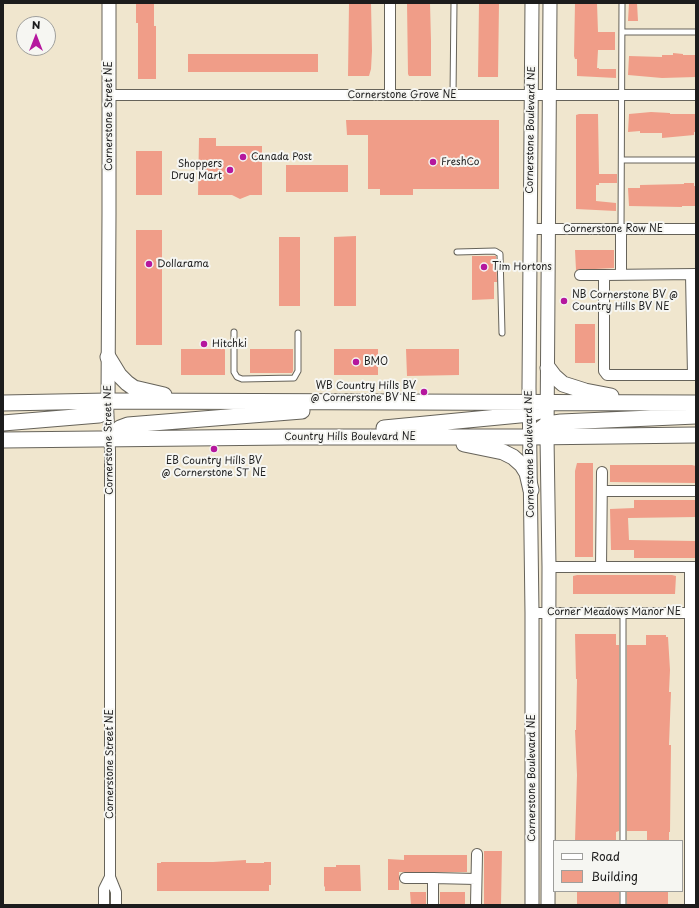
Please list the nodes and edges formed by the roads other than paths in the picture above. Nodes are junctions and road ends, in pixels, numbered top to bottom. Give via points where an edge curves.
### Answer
1 (109, 3) edge
2 (390, 3) edge
3 (454, 3) edge
4 (532, 3) edge
5 (550, 3) edge
6 (622, 3) edge
7 (622, 32) junction
8 (696, 32) edge
9 (108, 95) junction
10 (390, 95) junction
11 (453, 95) junction
12 (532, 95) junction
13 (550, 95) junction
14 (622, 95) junction
15 (696, 95) edge
16 (622, 160) junction
17 (696, 160) edge
18 (530, 229) junction
19 (548, 229) junction
20 (621, 229) junction
21 (696, 229) edge
22 (457, 252) dead end
23 (694, 274) edge
24 (580, 275) dead end
25 (604, 275) junction
26 (622, 275) junction
27 (234, 332) dead end
28 (298, 333) dead end
29 (502, 333) dead end
30 (108, 356) junction
31 (548, 368) junction
32 (695, 376) edge
33 (108, 401) junction
34 (214, 402) junction
35 (364, 402) junction
36 (3, 403) edge
37 (548, 403) junction
38 (650, 403) junction
39 (696, 403) edge
40 (530, 408) junction
41 (696, 416) edge
42 (3, 423) edge
43 (547, 430) junction
44 (694, 435) edge
45 (425, 436) junction
46 (288, 437) junction
47 (530, 437) junction
48 (110, 439) junction
49 (3, 440) edge
50 (602, 472) dead end
51 (531, 490) junction
52 (602, 491) junction
53 (696, 491) edge
54 (549, 567) junction
55 (602, 567) junction
56 (693, 567) edge
57 (549, 612) junction
58 (624, 612) junction
59 (532, 613) junction
60 (693, 613) edge
61 (693, 680) edge
62 (693, 740) edge
63 (693, 803) edge
64 (623, 840) edge
65 (477, 854) dead end
66 (693, 864) edge
67 (110, 877) junction
68 (405, 878) dead end
69 (434, 878) junction
70 (476, 879) junction
71 (623, 892) edge
72 (104, 905) edge
73 (116, 905) edge
74 (433, 905) edge
75 (476, 905) edge
76 (532, 905) edge
77 (548, 905) edge
78 (623, 905) edge
79 (690, 905) edge

1 - 9 street, Cornerstone Street NE
2 - 10 street
3 - 11 lane
4 - 12 street, Cornerstone Boulevard NE
5 - 13 street, Cornerstone Boulevard NE
6 - 7 lane
7 - 8 lane
7 - 14 lane
9 - 10 street, Cornerstone Grove NE
9 - 30 street, Cornerstone Street NE
10 - 11 street, Cornerstone Grove NE
11 - 12 street, Cornerstone Grove NE
12 - 13 street, Cornerstone Grove NE
12 - 18 street, Cornerstone Boulevard NE
13 - 14 street, Cornerstone Grove NE
13 - 19 street, Cornerstone Boulevard NE
14 - 15 street, Cornerstone Grove NE
14 - 16 lane
16 - 17 lane
16 - 20 lane
18 - 19 street, Cornerstone Row NE
18 - 40 street, Cornerstone Boulevard NE
19 - 20 street, Cornerstone Row NE
19 - 31 street, Cornerstone Boulevard NE
20 - 21 street, Cornerstone Row NE
20 - 26 street
22 - 29 lane via 495,251 500,254
23 - 26 street
23 - 32 street
24 - 25 street
25 - 26 street
25 - 32 street via 604,370 607,376
27 - 28 lane via 234,372 242,379 294,378 298,372
30 - 33 street, Cornerstone Street NE
30 - 34 main road via 119,375 134,388
31 - 37 street, Cornerstone Boulevard NE
31 - 38 main road via 563,384 585,391
33 - 34 main road
33 - 36 main road
33 - 42 main road via 104,412 99,415
33 - 48 street, Cornerstone Street NE
34 - 35 main road
35 - 40 main road
35 - 48 main road via 328,408 128,425 120,428
37 - 38 main road
37 - 40 main road via 543,410
37 - 43 street, Cornerstone Boulevard NE
38 - 39 main road
40 - 46 main road
40 - 47 street, Cornerstone Boulevard NE
41 - 43 main road via 561,422
43 - 44 main road, Country Hills Boulevard NE
43 - 47 main road, Country Hills Boulevard NE
43 - 54 street, Cornerstone Boulevard NE
45 - 46 main road, Country Hills Boulevard NE
45 - 47 main road, Country Hills Boulevard NE
45 - 51 main road via 493,449 513,457 527,473
46 - 48 main road, Country Hills Boulevard NE
47 - 51 street, Cornerstone Boulevard NE
48 - 49 main road, Country Hills Boulevard NE
48 - 67 street, Cornerstone Street NE
50 - 52 street
51 - 59 street, Cornerstone Boulevard NE
52 - 53 street
52 - 55 street
54 - 55 street
54 - 57 street, Cornerstone Boulevard NE
55 - 56 street
56 - 60 street
57 - 58 street, Corner Meadows Manor NE
57 - 59 street, Corner Meadows Manor NE
57 - 77 street, Cornerstone Boulevard NE
58 - 60 street, Corner Meadows Manor NE
58 - 64 lane
59 - 76 street, Cornerstone Boulevard NE
60 - 61 street
61 - 62 street
62 - 63 street
63 - 66 street
65 - 70 street
66 - 79 street
67 - 72 street via 104,889
67 - 73 street via 116,892
68 - 69 street
69 - 70 street
69 - 74 street
70 - 75 street
71 - 78 lane

